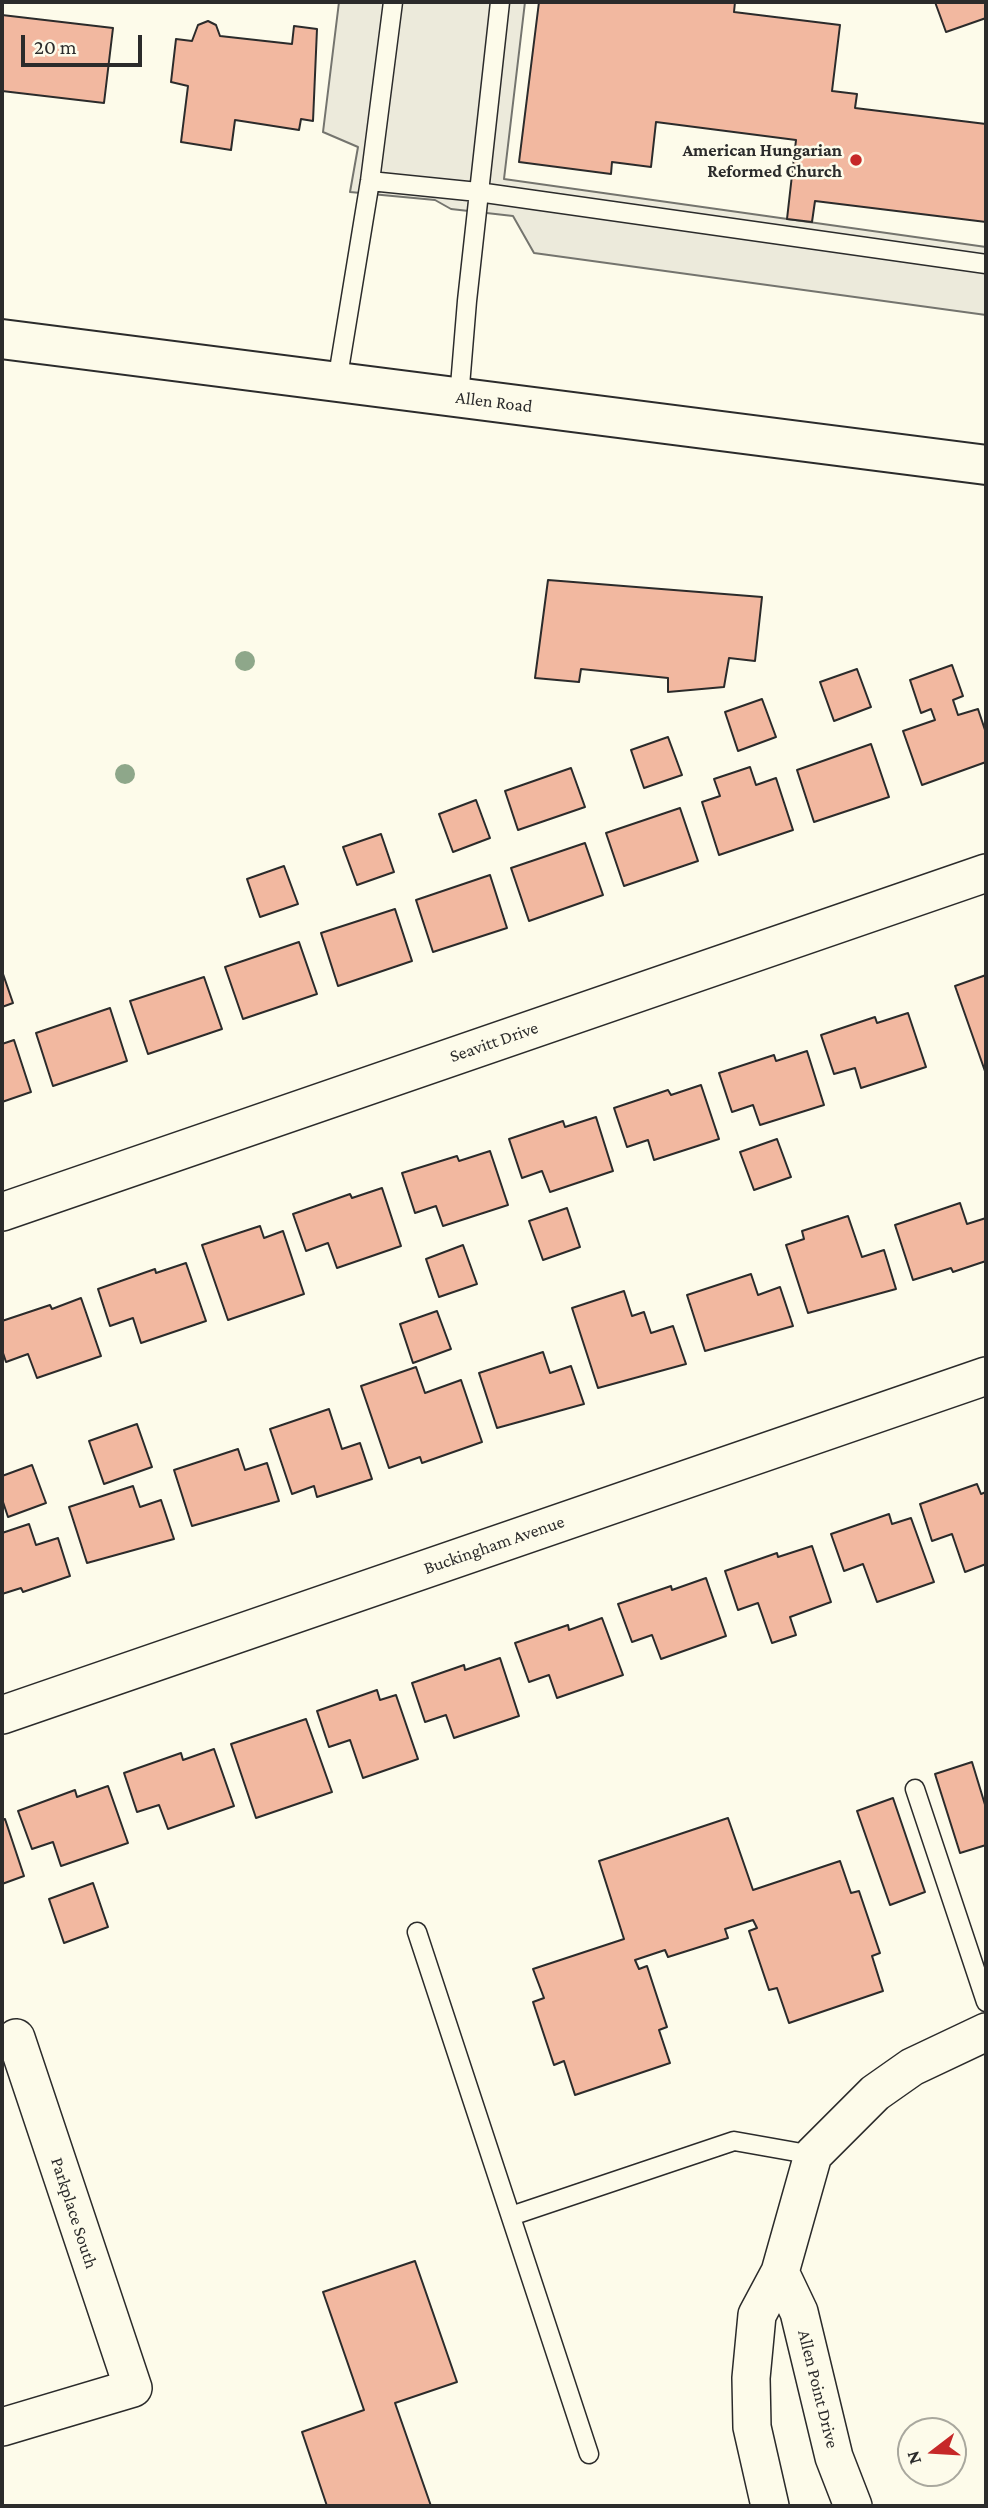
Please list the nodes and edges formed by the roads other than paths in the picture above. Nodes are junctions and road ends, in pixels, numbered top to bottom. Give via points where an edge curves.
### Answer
1 (393, 2) edge
2 (499, 2) edge
3 (370, 181) junction
4 (478, 192) junction
5 (986, 264) edge
6 (2, 339) edge
7 (337, 382) junction
8 (459, 398) junction
9 (986, 465) edge
10 (986, 873) edge
11 (2, 1212) edge
12 (986, 1376) edge
13 (2, 1715) edge
14 (915, 1789) dead end
15 (417, 1932) dead end
16 (986, 2002) edge
17 (986, 2032) edge
18 (16, 2038) dead end
19 (813, 2155) junction
20 (511, 2217) junction
21 (780, 2272) junction
22 (2, 2427) edge
23 (589, 2454) dead end
24 (770, 2506) edge
25 (853, 2506) edge

1 - 3 lane
2 - 4 lane
3 - 4 lane
3 - 7 lane
4 - 5 lane
4 - 8 lane
6 - 7 main road, Allen Road
7 - 8 main road, Allen Road
8 - 9 main road, Allen Road
10 - 11 street, Seavitt Drive
12 - 13 street, Buckingham Avenue
14 - 16 lane
15 - 20 lane
17 - 19 street via 912,2067 875,2093
18 - 22 street, Parkplace South via 133,2388
19 - 20 lane via 734,2141
19 - 21 street
20 - 23 lane
21 - 24 street via 757,2315 751,2378 752,2427
21 - 25 street, Allen Point Drive via 799,2312 834,2457

